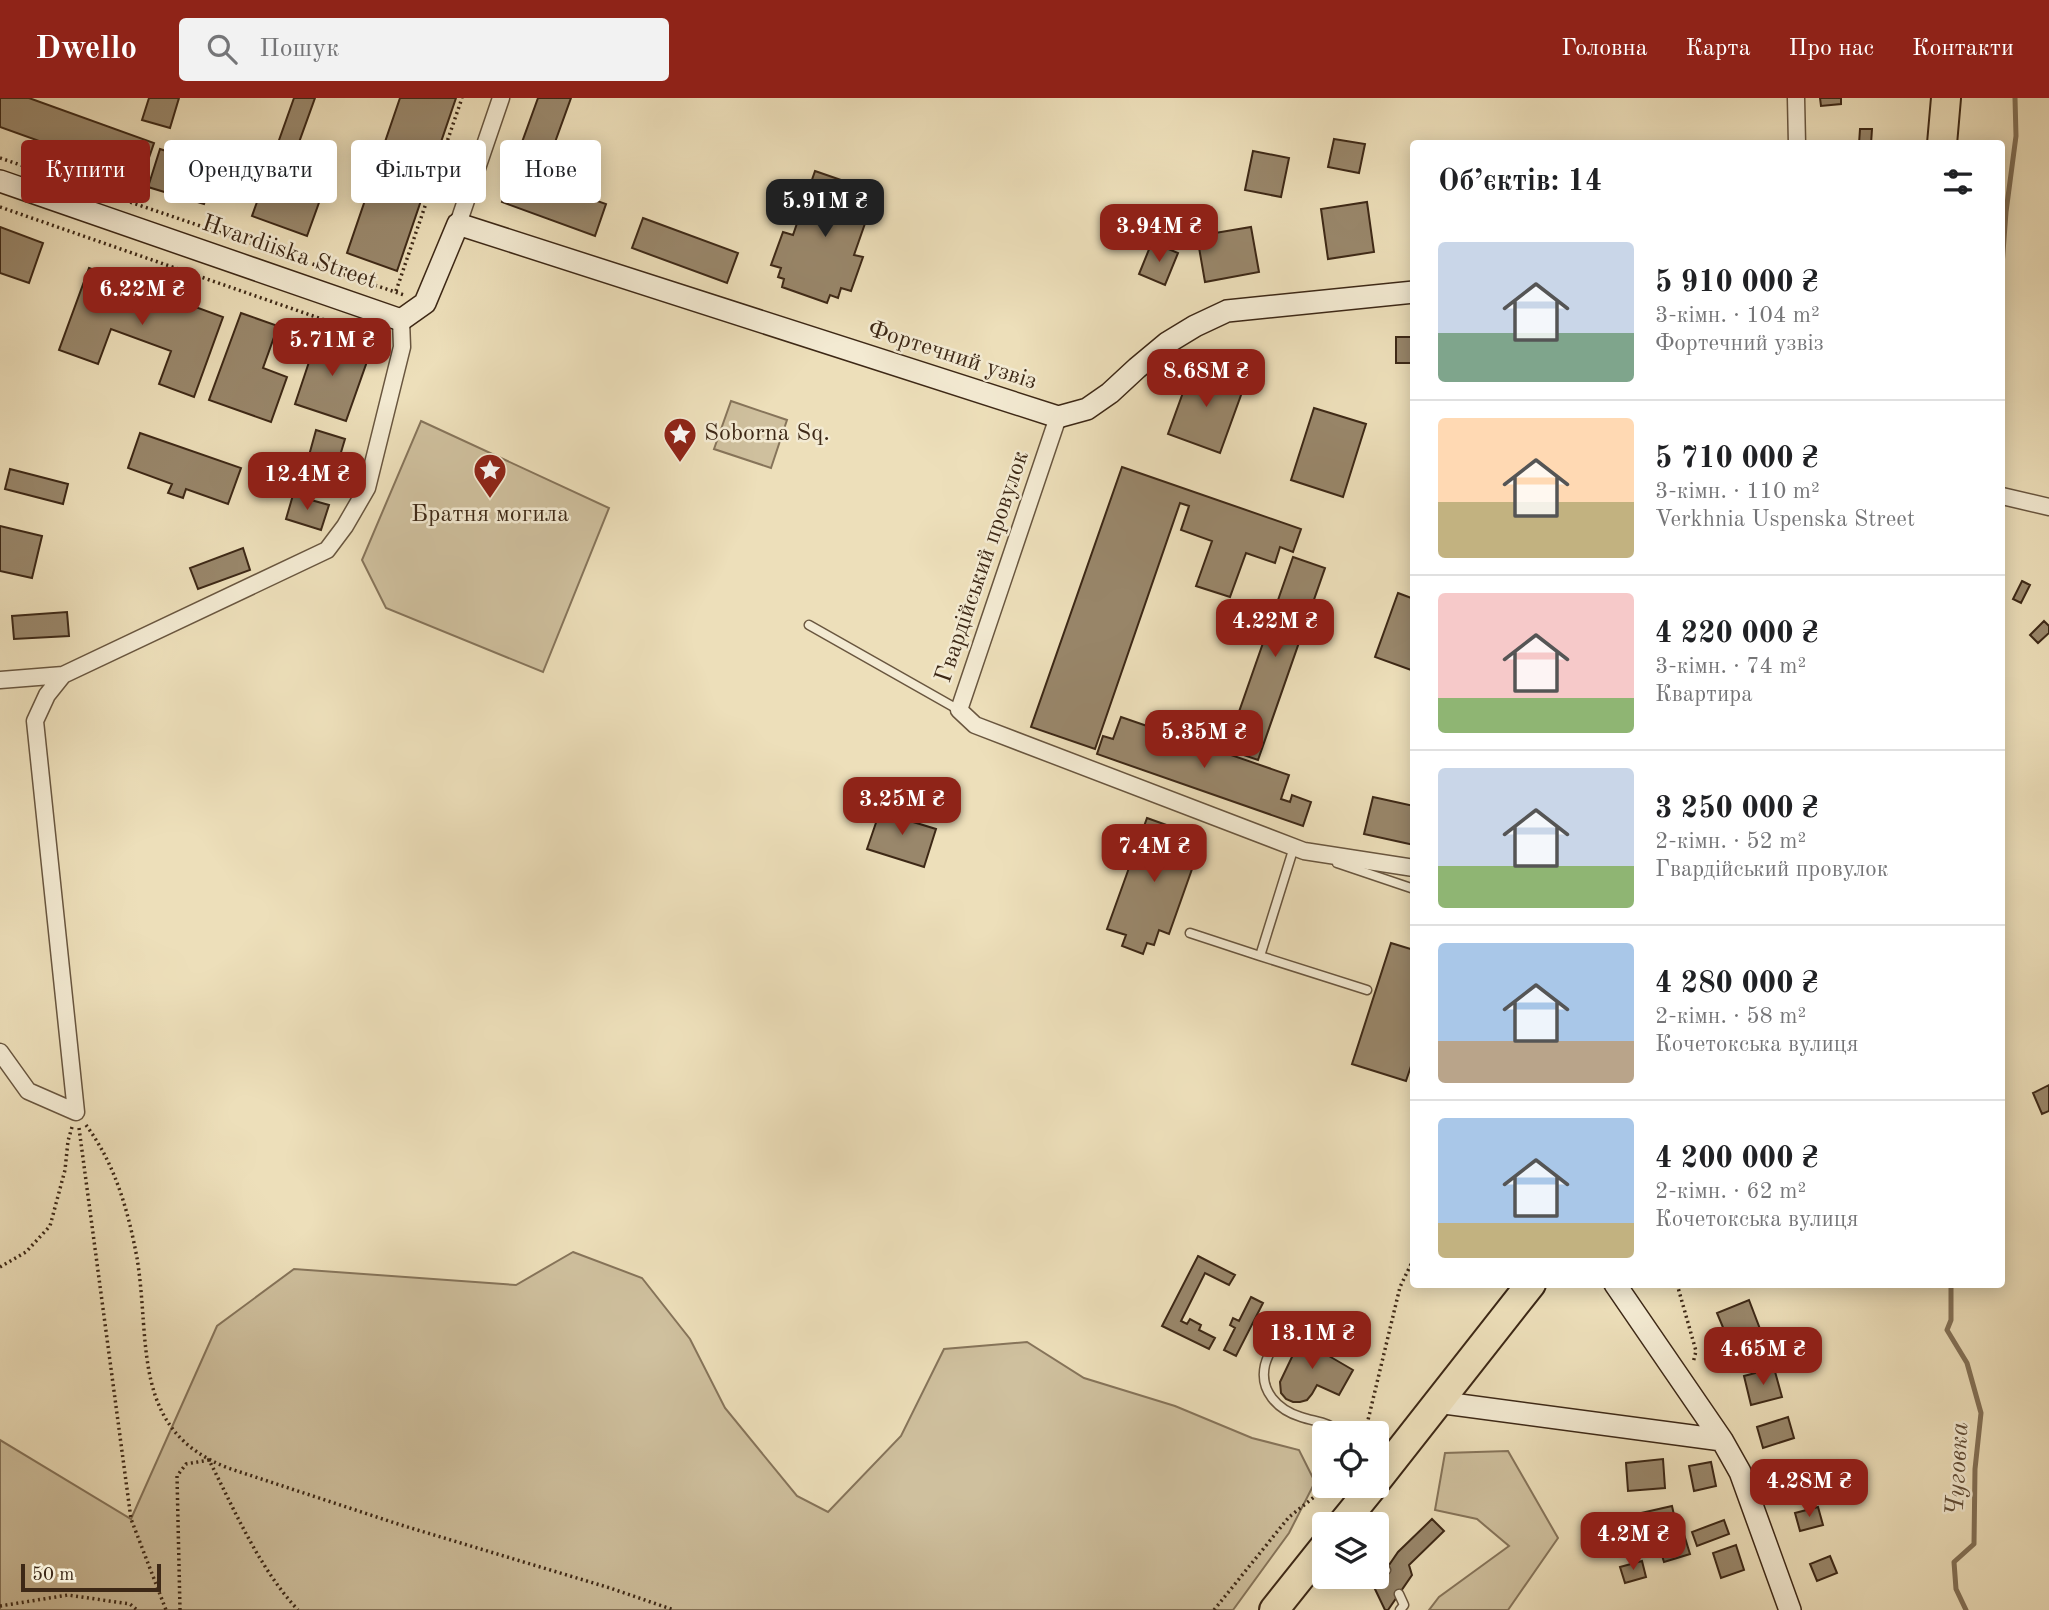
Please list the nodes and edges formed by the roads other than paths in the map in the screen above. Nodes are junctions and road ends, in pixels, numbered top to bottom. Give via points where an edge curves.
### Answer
1 (501, 98) edge
2 (1796, 98) edge
3 (1946, 98) edge
4 (1797, 140) edge
5 (1942, 140) edge
6 (0, 181) edge
7 (458, 224) junction
8 (1410, 292) edge
9 (401, 320) junction
10 (1058, 418) junction
11 (2005, 497) edge
12 (2049, 507) edge
13 (809, 625) dead end
14 (64, 675) junction
15 (0, 680) edge
16 (960, 710) junction
17 (1299, 849) junction
18 (1410, 867) edge
19 (1410, 888) edge
20 (1191, 933) dead end
21 (1260, 956) junction
22 (1367, 990) dead end
23 (0, 1052) edge
24 (1528, 1288) edge
25 (1618, 1288) edge
26 (1282, 1330) dead end
27 (1437, 1402) junction
28 (1317, 1421) edge
29 (1722, 1440) junction
30 (1389, 1461) edge
31 (1312, 1562) edge
32 (1399, 1594) dead end
33 (1274, 1610) edge
34 (1400, 1610) edge
35 (1790, 1610) edge

1 - 7 street
2 - 4 street
3 - 5 highway
6 - 9 street, Hvardiiska Street
7 - 9 street via 425,303
7 - 10 street, Фортечний узвіз
8 - 10 street, Фортечний узвіз via 1227,311 1167,343 1087,409
9 - 14 street via 402,347 367,488 327,550
10 - 16 street, Гвардійський провулок
11 - 12 street
13 - 16 lane
14 - 15 street
14 - 23 street via 47,695 35,722 76,1112 28,1091
16 - 17 street, Гвардійський провулок via 975,725
17 - 18 street, Гвардійський провулок
17 - 19 lane
17 - 21 lane
20 - 21 lane
21 - 22 lane
24 - 27 highway
25 - 29 street
26 - 28 lane via 1265,1367 1266,1389 1288,1413
27 - 29 street
27 - 30 highway
29 - 35 street via 1740,1472
31 - 33 highway
32 - 34 lane via 1404,1605

